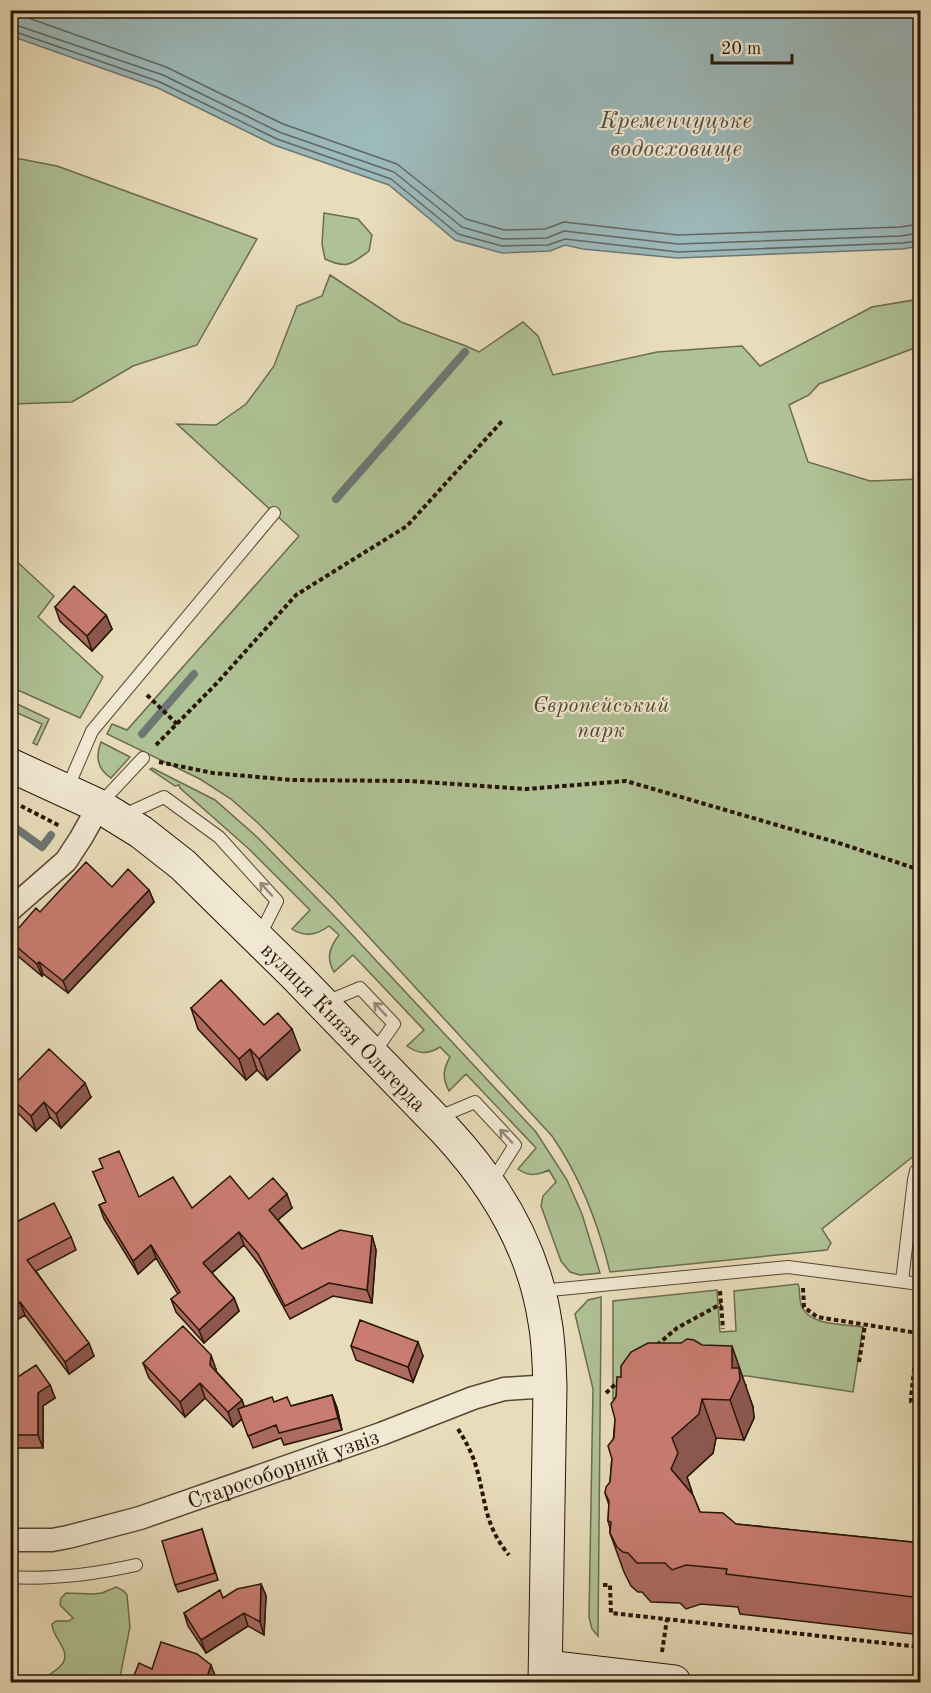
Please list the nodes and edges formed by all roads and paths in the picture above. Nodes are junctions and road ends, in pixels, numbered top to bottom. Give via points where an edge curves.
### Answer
1 (503, 420) dead end
2 (274, 513) dead end
3 (154, 702) dead end
4 (177, 724) junction
5 (10, 727) edge
6 (143, 758) junction
7 (11, 765) edge
8 (66, 790) junction
9 (13, 802) dead end
10 (109, 812) junction
11 (81, 838) junction
12 (921, 870) edge
13 (10, 910) edge
14 (258, 938) junction
15 (434, 1119) junction
16 (921, 1166) edge
17 (490, 1184) junction
18 (902, 1281) junction
19 (801, 1283) dead end
20 (921, 1284) edge
21 (720, 1287) dead end
22 (538, 1291) junction
23 (721, 1305) junction
24 (921, 1316) edge
25 (865, 1325) junction
26 (723, 1329) dead end
27 (918, 1333) junction
28 (654, 1347) edge
29 (859, 1362) dead end
30 (622, 1377) edge
31 (550, 1386) junction
32 (606, 1393) dead end
33 (447, 1408) junction
34 (921, 1410) edge
35 (10, 1540) edge
36 (509, 1555) dead end
37 (136, 1565) dead end
38 (10, 1577) edge
39 (603, 1585) dead end
40 (667, 1619) junction
41 (921, 1647) edge
42 (668, 1671) edge
43 (546, 1675) edge

1 - 4 path via 407,526 296,595
2 - 8 lane via 92,731
3 - 4 path
4 - 6 path
5 - 7 lane
6 - 10 lane
6 - 12 path via 213,773 292,780 526,789 626,781
7 - 8 main road, вулиця Князя Ольгерда
8 - 10 main road, вулиця Князя Ольгерда
9 - 11 path
10 - 11 street
10 - 14 main road, вулиця Князя Ольгерда via 183,865
14 -> 10 lane via 277,901 219,837 164,797
11 - 13 street via 66,861
14 - 15 main road, вулиця Князя Ольгерда
15 - 17 main road, вулиця Князя Ольгерда
17 -> 15 lane via 515,1145 475,1102
16 - 18 lane via 914,1180
17 - 22 main road, вулиця Князя Ольгерда via 527,1255
18 - 20 lane
18 - 22 lane via 776,1267
19 - 25 path via 802,1303 808,1311 822,1318
21 - 23 path
22 - 31 main road, вулиця Князя Ольгерда via 545,1320
23 - 26 path
23 - 28 path via 677,1328
24 - 27 path
25 - 27 path
25 - 29 path
27 - 34 path via 911,1402
30 - 32 path
31 - 33 street, Старособорний узвіз via 504,1389
31 - 43 main road, вулиця Князя Ольгерда
33 - 35 street, Старособорний узвіз via 140,1518 68,1537
33 - 36 path via 471,1454 487,1517
37 - 38 lane via 69,1576
39 - 40 path via 610,1585 611,1613
40 - 41 path
40 - 42 path
42 - 43 main road

